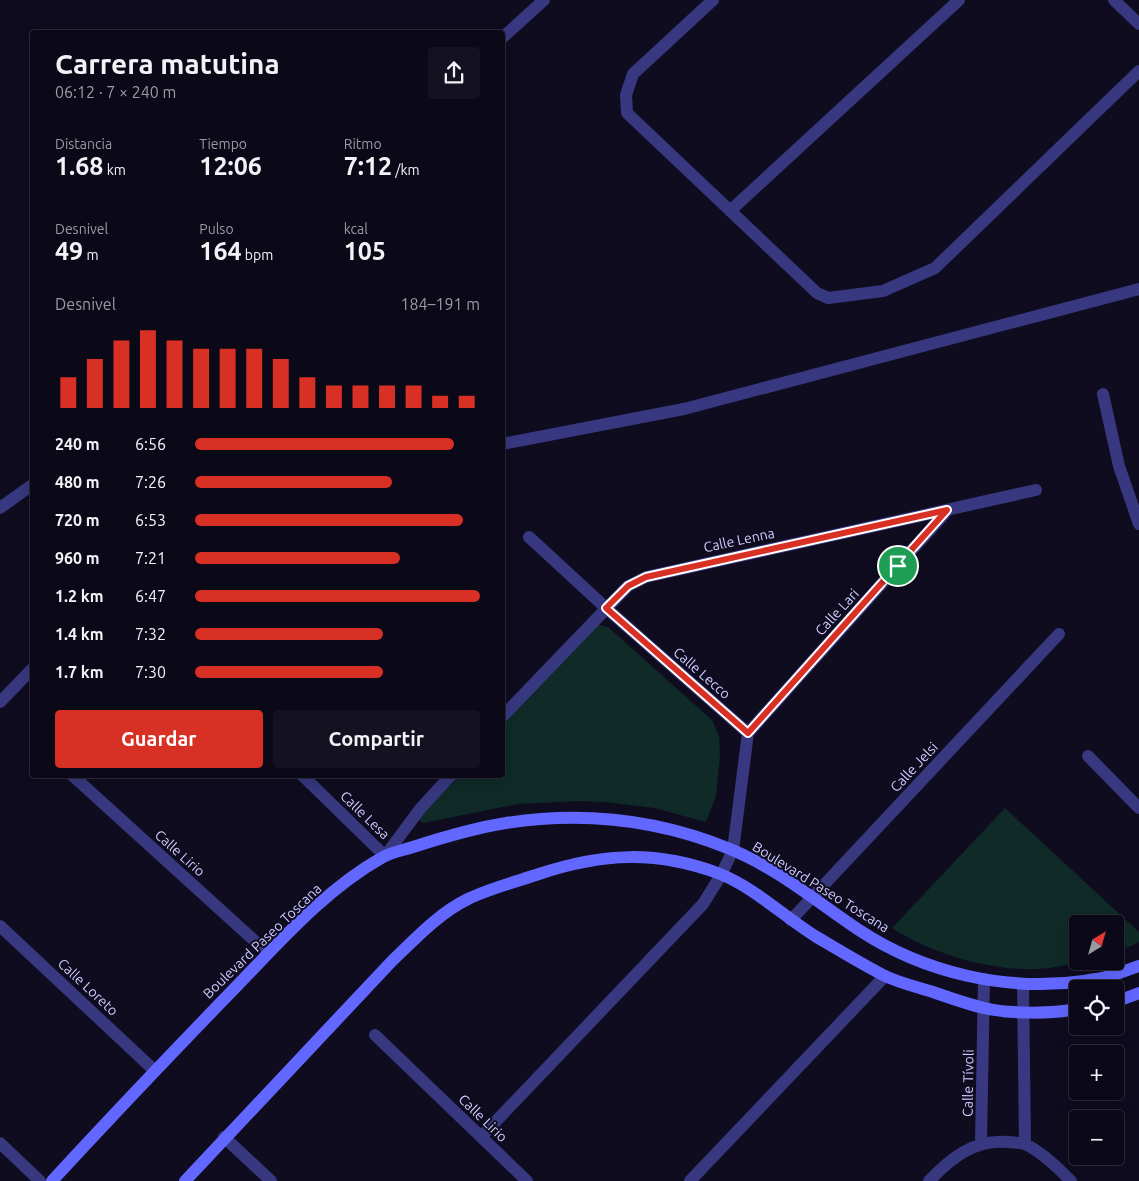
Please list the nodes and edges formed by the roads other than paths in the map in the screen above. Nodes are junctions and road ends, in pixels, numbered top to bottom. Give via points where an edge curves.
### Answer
1 (544, 0) edge
2 (713, 0) edge
3 (959, 0) edge
4 (1114, 0) edge
5 (1139, 24) edge
6 (505, 35) edge
7 (1139, 71) edge
8 (730, 211) junction
9 (1139, 289) edge
10 (1103, 394) dead end
11 (505, 443) edge
12 (30, 486) edge
13 (1036, 490) dead end
14 (0, 508) edge
15 (947, 510) junction
16 (1139, 524) edge
17 (529, 537) dead end
18 (606, 608) junction
19 (1059, 634) dead end
20 (30, 671) edge
21 (0, 702) edge
22 (505, 714) edge
23 (748, 733) junction
24 (1088, 756) dead end
25 (75, 778) edge
26 (305, 778) edge
27 (447, 778) edge
28 (1139, 808) edge
29 (732, 850) junction
30 (386, 856) junction
31 (721, 875) junction
32 (813, 897) junction
33 (791, 920) junction
34 (0, 926) edge
35 (268, 953) junction
36 (1139, 966) edge
37 (885, 976) junction
38 (984, 979) junction
39 (1023, 984) junction
40 (1139, 993) edge
41 (1124, 999) edge
42 (984, 1008) junction
43 (1069, 1010) edge
44 (1024, 1012) junction
45 (375, 1035) dead end
46 (155, 1071) junction
47 (481, 1137) junction
48 (224, 1138) junction
49 (0, 1143) edge
50 (981, 1143) junction
51 (1025, 1144) junction
52 (40, 1181) edge
53 (52, 1181) edge
54 (185, 1181) edge
55 (271, 1181) edge
56 (527, 1181) edge
57 (690, 1181) edge
58 (929, 1181) edge
59 (1072, 1181) edge

1 - 6 street
2 - 8 street via 633,74 626,95 627,113
3 - 8 street
4 - 5 street
7 - 8 street via 935,268 883,291 828,298 817,293
9 - 11 street via 684,409
10 - 16 street via 1119,466
12 - 14 street
13 - 15 street, Calle Lenna
15 - 18 street, Calle Lenna via 646,577 628,586
15 - 23 street, Calle Lari
17 - 18 street, Calle Lecco
18 - 22 street, Calle Lenna
18 - 23 street, Calle Lecco
19 - 32 street, Calle Jelsi
20 - 21 street
23 - 29 street
24 - 28 street
25 - 35 street, Calle Lirio
26 - 30 street, Calle Lesa
27 - 30 street
29 - 30 street, Boulevard Paseo Toscana via 653,825 576,816 475,828
29 - 31 street
29 - 32 street, Boulevard Paseo Toscana
30 - 35 street, Boulevard Paseo Toscana via 314,908
31 - 33 street via 751,891
31 - 47 street via 703,904
31 - 48 street via 672,861 621,856 562,866 468,899 436,921 392,961
32 - 33 street, Calle Jelsi
32 - 38 street, Boulevard Paseo Toscana via 899,953 931,966
33 - 37 street
34 - 46 street, Calle Loreto
35 - 46 street, Boulevard Paseo Toscana
36 - 39 street, Boulevard Paseo Toscana via 1107,977 1067,983
37 - 42 street
37 - 57 street
38 - 39 street, Boulevard Paseo Toscana
38 - 42 street, Calle Tívoli
39 - 44 street
40 - 41 street
42 - 44 street
42 - 50 street, Calle Tívoli
43 - 44 street
44 - 51 street
45 - 47 street, Calle Lirio
46 - 53 street, Boulevard Paseo Toscana
47 - 56 street, Calle Lirio
48 - 54 street
48 - 55 street
49 - 52 street
50 - 51 street
50 - 58 street via 952,1159
51 - 59 street via 1047,1157

